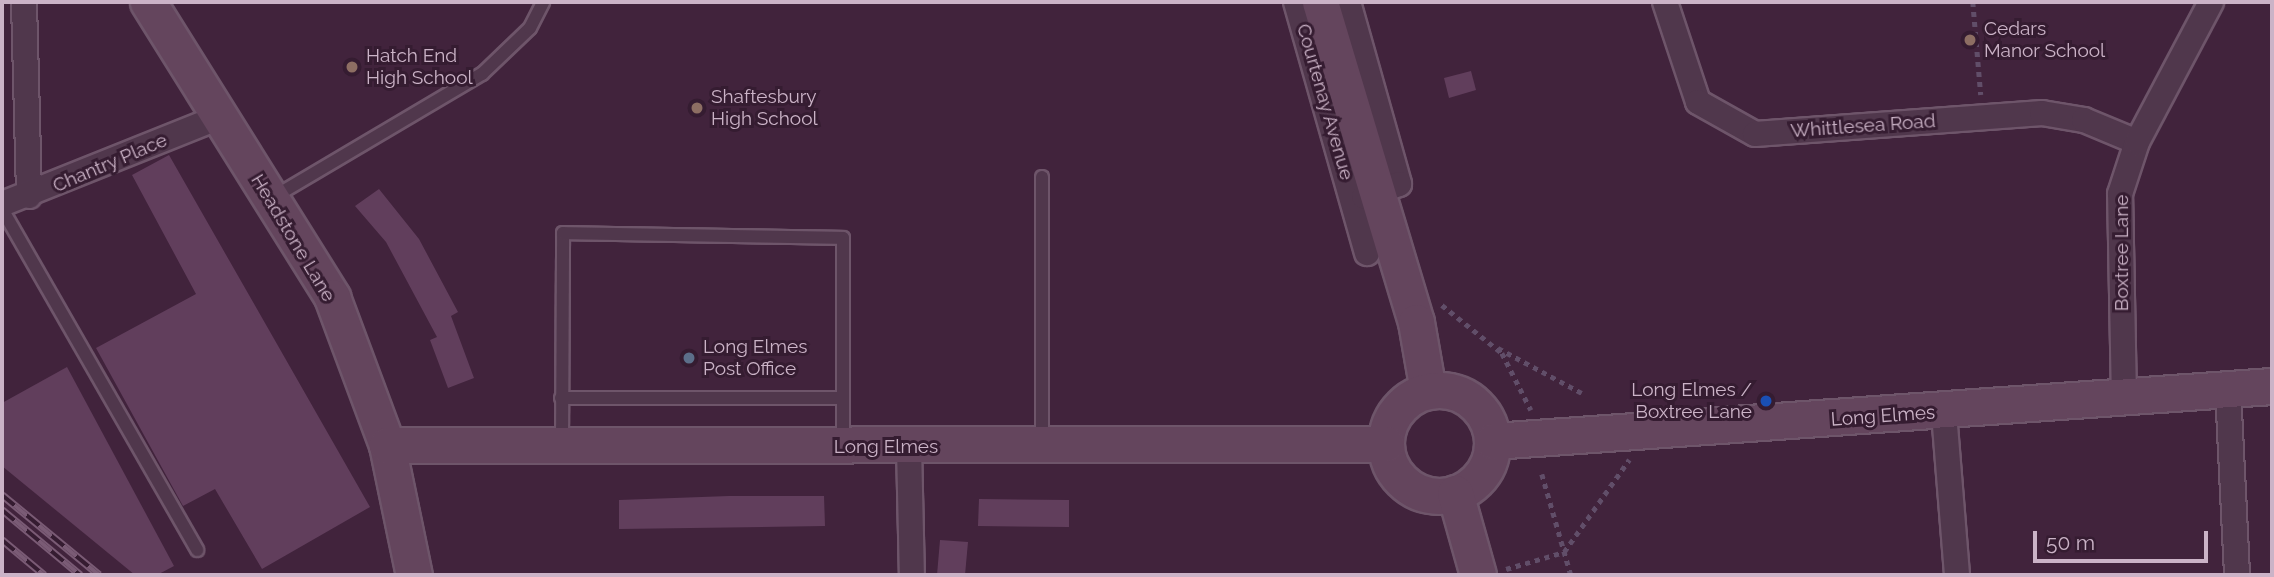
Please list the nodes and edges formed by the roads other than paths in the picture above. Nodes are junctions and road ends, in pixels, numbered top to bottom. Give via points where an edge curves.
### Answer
1 (23, 2) edge
2 (148, 2) edge
3 (543, 2) edge
4 (1296, 2) edge
5 (1320, 2) edge
6 (1348, 2) edge
7 (1665, 2) edge
8 (2211, 2) edge
9 (217, 118) junction
10 (2137, 142) junction
11 (1042, 177) dead end
12 (29, 196) junction
13 (1363, 197) junction
14 (272, 198) junction
15 (2, 206) edge
16 (1367, 253) dead end
17 (2272, 386) edge
18 (2228, 390) junction
19 (1427, 391) junction
20 (561, 398) junction
21 (843, 398) junction
22 (2124, 398) junction
23 (1944, 412) junction
24 (1493, 441) junction
25 (562, 444) junction
26 (1385, 444) junction
27 (387, 445) junction
28 (844, 446) junction
29 (1042, 446) junction
30 (909, 447) junction
31 (1454, 493) junction
32 (197, 550) dead end
33 (1488, 573) edge
34 (414, 575) edge
35 (912, 575) edge
36 (1957, 575) edge
37 (2237, 575) edge

1 - 12 street
2 - 9 street, Headstone Lane
3 - 14 lane via 530,28 482,74
4 - 13 street, Courtenay Avenue
5 - 13 street, Courtenay Avenue
6 - 13 street, Courtenay Avenue via 1399,184
7 - 10 street, Whittlesea Road via 1698,102 1755,134 2042,113 2084,120
8 - 10 street, Boxtree Lane
9 - 12 street, Chantry Place
9 - 14 street, Headstone Lane
10 - 22 street, Boxtree Lane via 2120,194
11 - 29 lane
12 - 15 street, Chantry Place
13 - 16 street, Courtenay Avenue
13 - 19 street, Courtenay Avenue via 1416,322
14 - 27 street, Headstone Lane via 332,298
15 - 32 lane
17 - 18 street, Long Elmes
18 - 22 street, Long Elmes
18 - 37 street
19 - 24 street via 1445,390 1475,404
19 - 26 street via 1397,410
20 - 21 lane
20 - 21 lane via 563,233 844,238
20 - 25 lane
21 - 28 lane
22 - 23 street, Long Elmes
23 - 24 street, Long Elmes
23 - 36 street
24 - 31 street via 1482,474
25 - 27 street, Long Elmes
25 - 28 street, Long Elmes
26 - 29 street, Long Elmes
26 - 31 street via 1389,462 1412,489
27 - 34 street, Headstone Lane
28 - 30 street, Long Elmes
29 - 30 street, Long Elmes
30 - 35 street
31 - 33 street

